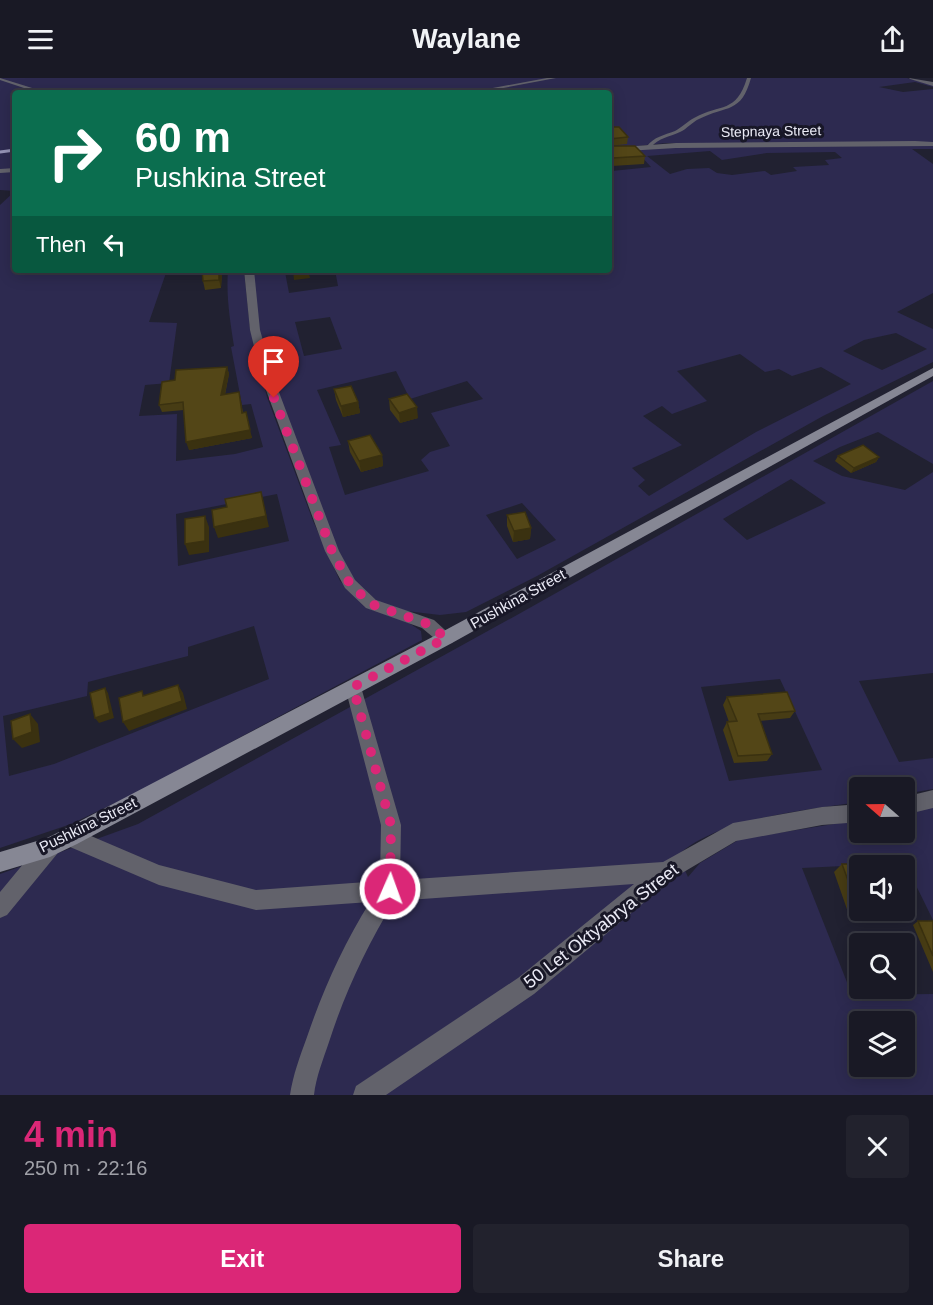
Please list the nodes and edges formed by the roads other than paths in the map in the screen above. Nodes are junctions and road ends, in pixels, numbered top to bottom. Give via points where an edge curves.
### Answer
1 (554, 78) edge
2 (749, 78) edge
3 (912, 78) edge
4 (0, 79) edge
5 (933, 84) edge
6 (35, 90) edge
7 (488, 90) edge
8 (933, 144) edge
9 (649, 146) junction
10 (612, 150) edge
11 (249, 273) edge
12 (933, 371) edge
13 (446, 638) junction
14 (353, 687) junction
15 (933, 799) edge
16 (915, 803) edge
17 (849, 814) edge
18 (70, 837) junction
19 (50, 847) junction
20 (0, 862) edge
21 (665, 872) junction
22 (390, 889) junction
23 (0, 908) edge
24 (302, 1095) edge
25 (365, 1095) edge

1 - 7 lane
2 - 9 lane via 736,105 700,117
3 - 5 street
4 - 6 lane
8 - 9 street, Stepnaya Street
9 - 10 street, Stepnaya Street
11 - 13 street via 255,330 268,379 332,551 350,584 371,604 428,624
12 - 13 street, Pushkina Street
13 - 14 street, Pushkina Street
14 - 18 street, Pushkina Street
14 - 22 street via 391,825
15 - 16 street
17 - 21 street, 50 Let Oktyabrya Street via 733,832
18 - 19 street, Pushkina Street
18 - 22 street via 159,875 256,900
19 - 20 street, Pushkina Street
19 - 23 street
21 - 22 street
21 - 25 street, 50 Let Oktyabrya Street via 526,986
22 - 24 street via 333,994

